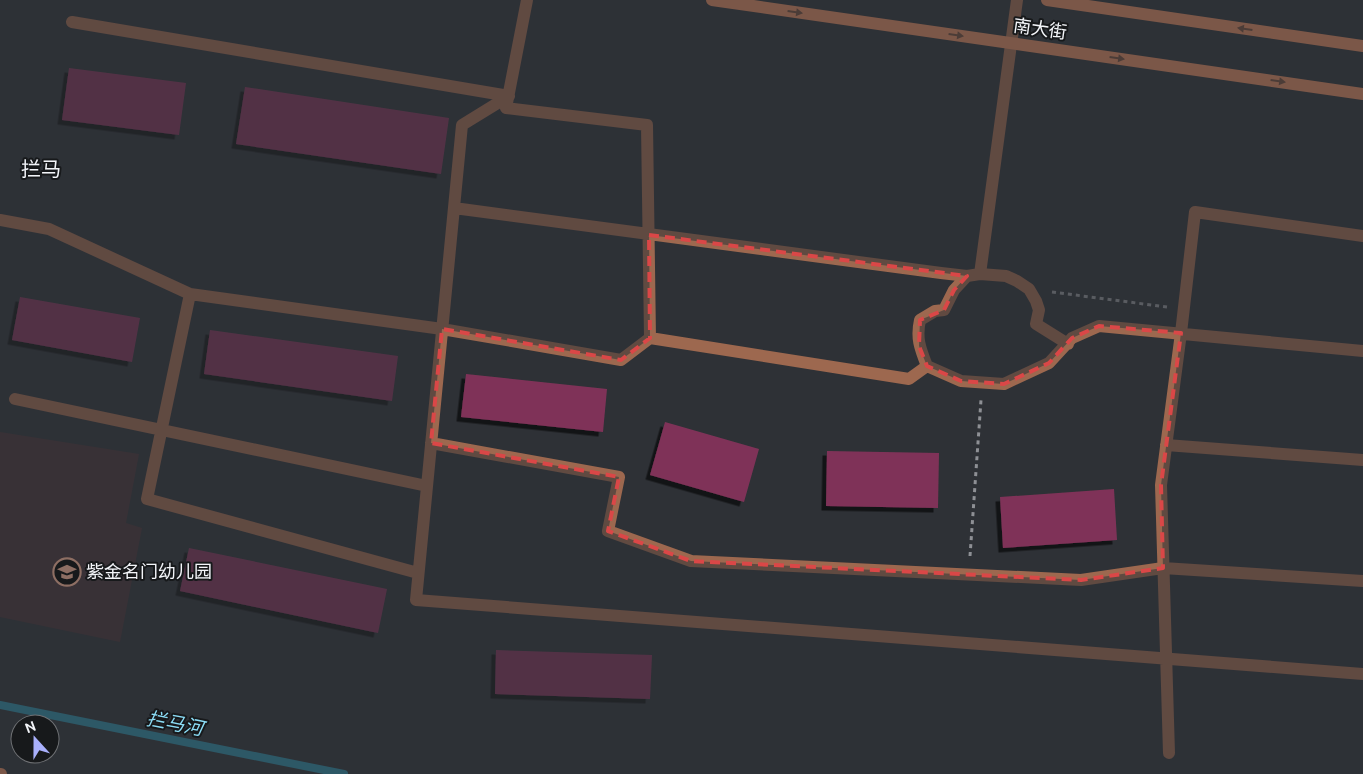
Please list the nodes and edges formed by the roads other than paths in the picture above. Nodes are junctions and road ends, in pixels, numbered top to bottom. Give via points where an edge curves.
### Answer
1 (527, 0) edge
2 (712, 0) edge
3 (1017, 0) edge
4 (1047, 0) edge
5 (72, 22) dead end
6 (1011, 43) junction
7 (1363, 46) edge
8 (1363, 94) edge
9 (509, 96) junction
10 (454, 208) junction
11 (0, 220) edge
12 (649, 235) junction
13 (1363, 236) edge
14 (980, 274) junction
15 (967, 276) junction
16 (190, 294) junction
17 (442, 329) junction
18 (1181, 333) junction
19 (650, 338) junction
20 (1068, 344) junction
21 (1363, 351) edge
22 (926, 366) junction
23 (15, 399) dead end
24 (161, 430) junction
25 (431, 443) junction
26 (1166, 445) junction
27 (1363, 460) edge
28 (427, 486) junction
29 (1164, 568) junction
30 (418, 573) junction
31 (1363, 581) edge
32 (1166, 660) junction
33 (1363, 674) edge
34 (1169, 753) dead end

1 - 9 street
2 -> 6 main road, 南大街
3 - 6 street
7 -> 4 main road, 南大街
5 - 9 street
6 -> 8 main road, 南大街
6 - 14 street
9 - 10 street via 462,125
9 - 12 street via 506,108 647,126
10 - 12 street
10 - 17 street
11 - 16 street via 49,229
12 - 15 street
12 - 19 street
13 - 18 street via 1195,212
14 - 15 street
14 - 20 street via 1006,276 1029,289 1039,310 1036,324
15 - 22 street via 954,290 944,310 920,320 918,339
16 - 17 street
16 - 24 street
17 - 19 street via 622,360
17 - 25 street
18 - 20 street via 1100,326 1072,338
18 - 21 street
18 - 26 street
19 - 22 street via 909,379
20 - 22 street via 1049,363 1004,384 961,381
23 - 24 street
24 - 28 street
24 - 30 street via 147,499
25 - 28 street
25 - 29 street via 619,477 608,531 691,561 1081,580
26 - 27 street
26 - 29 street via 1161,485
28 - 30 street
29 - 31 street
29 - 32 street
30 - 32 street via 416,600
32 - 33 street
32 - 34 street

